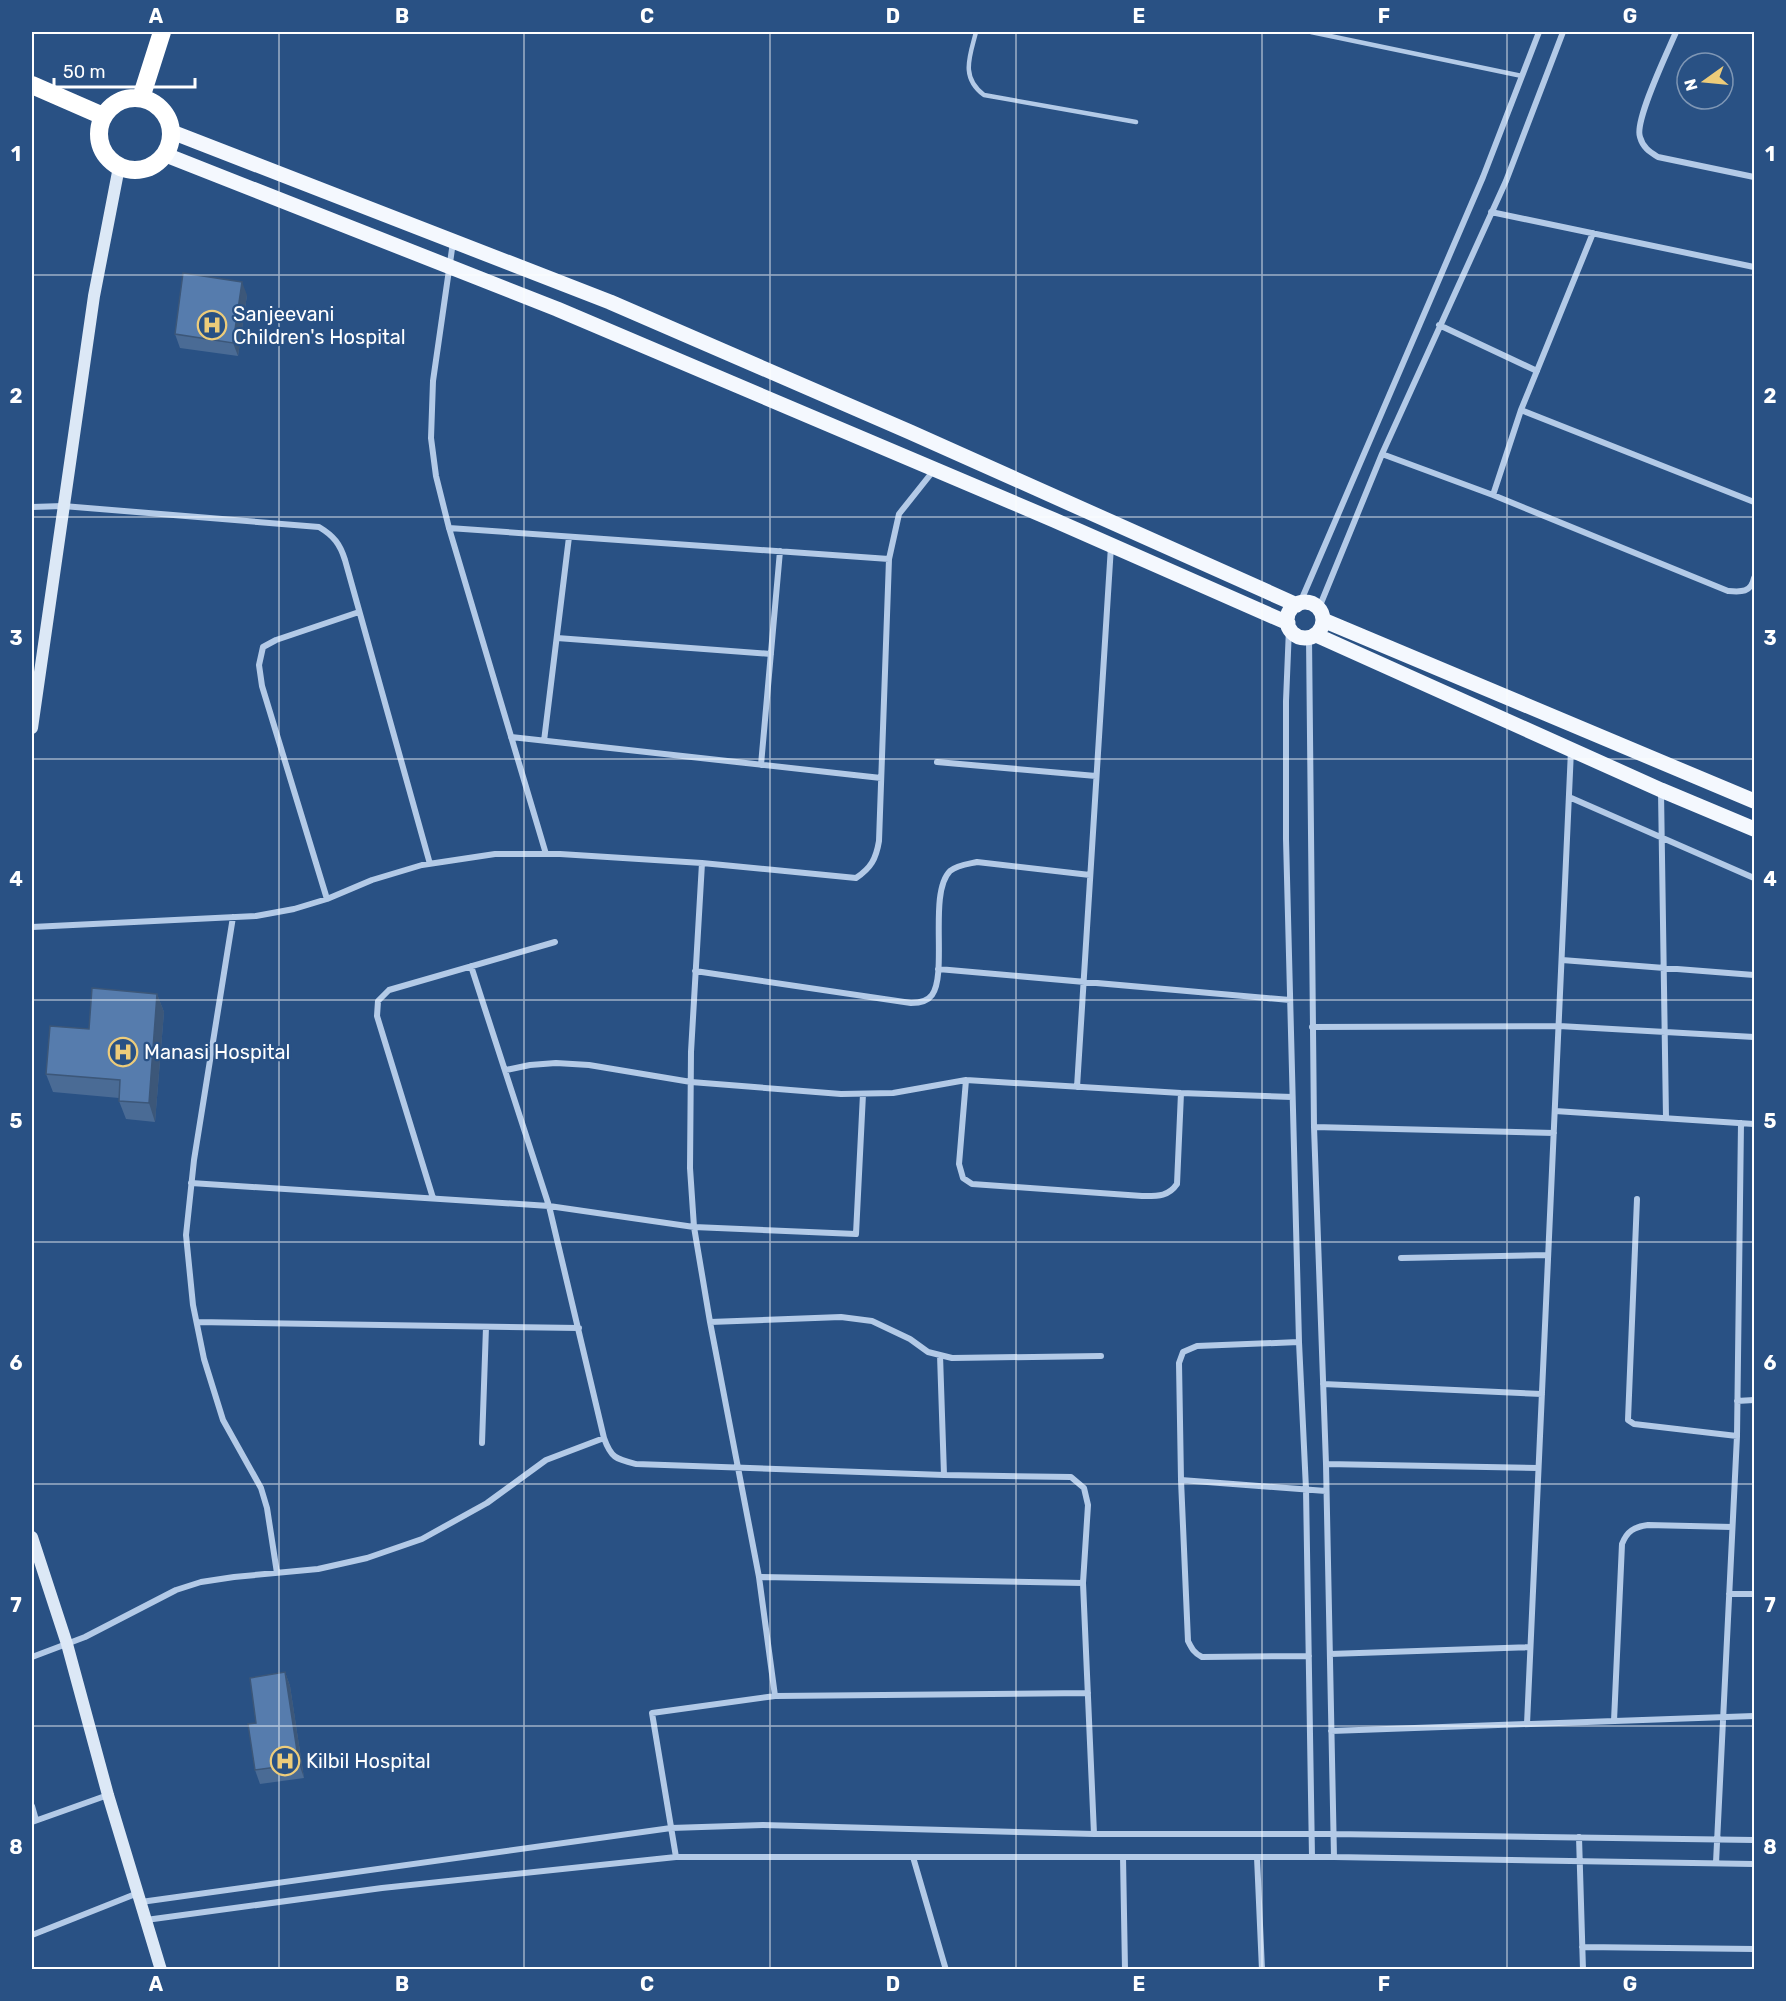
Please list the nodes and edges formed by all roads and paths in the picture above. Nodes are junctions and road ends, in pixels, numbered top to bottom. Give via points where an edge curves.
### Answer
1 (162, 32) edge
2 (976, 32) edge
3 (1311, 32) edge
4 (1539, 32) edge
5 (1563, 32) edge
6 (1676, 32) edge
7 (1522, 76) junction
8 (32, 85) edge
9 (141, 98) junction
10 (103, 116) junction
11 (1136, 122) dead end
12 (172, 132) junction
13 (166, 155) junction
14 (119, 167) junction
15 (1755, 177) edge
16 (1491, 212) junction
17 (1593, 233) junction
18 (453, 242) junction
19 (448, 266) junction
20 (1755, 267) edge
21 (1439, 325) junction
22 (1537, 371) junction
23 (1521, 410) junction
24 (1382, 454) junction
25 (935, 469) junction
26 (1493, 495) junction
27 (1755, 502) edge
28 (63, 506) junction
29 (32, 507) edge
30 (449, 528) junction
31 (569, 537) junction
32 (1111, 544) junction
33 (780, 551) junction
34 (889, 559) junction
35 (1755, 578) edge
36 (1298, 604) junction
37 (359, 612) junction
38 (1321, 614) junction
39 (1289, 626) junction
40 (1313, 636) junction
41 (557, 638) junction
42 (771, 654) junction
43 (32, 728) edge
44 (511, 737) junction
45 (544, 741) junction
46 (1571, 749) junction
47 (937, 762) dead end
48 (761, 765) junction
49 (1096, 776) junction
50 (881, 778) junction
51 (1661, 790) junction
52 (1569, 797) junction
53 (1755, 801) edge
54 (1755, 829) edge
55 (1662, 836) junction
56 (546, 854) junction
57 (702, 863) junction
58 (430, 864) junction
59 (1090, 875) junction
60 (1755, 878) edge
61 (327, 899) junction
62 (233, 917) junction
63 (32, 927) edge
64 (555, 942) dead end
65 (1562, 960) junction
66 (471, 966) junction
67 (1664, 968) junction
68 (938, 969) junction
69 (695, 971) junction
70 (1755, 975) edge
71 (1083, 982) junction
72 (1290, 1000) junction
73 (1558, 1026) junction
74 (1312, 1027) junction
75 (1664, 1033) junction
76 (1755, 1037) edge
77 (506, 1071) junction
78 (966, 1080) junction
79 (691, 1082) junction
80 (1077, 1087) junction
81 (1181, 1093) junction
82 (863, 1094) junction
83 (1292, 1097) junction
84 (1555, 1111) junction
85 (1666, 1118) junction
86 (1741, 1123) junction
87 (1755, 1124) edge
88 (1314, 1127) junction
89 (1554, 1133) junction
90 (191, 1183) junction
91 (433, 1198) junction
92 (1637, 1199) dead end
93 (549, 1206) junction
94 (694, 1227) junction
95 (1548, 1255) junction
96 (1401, 1258) dead end
97 (197, 1322) junction
98 (710, 1322) junction
99 (486, 1327) junction
100 (579, 1328) junction
101 (1299, 1342) junction
102 (940, 1355) junction
103 (1101, 1356) dead end
104 (1323, 1383) junction
105 (1542, 1395) junction
106 (1755, 1400) edge
107 (1737, 1401) junction
108 (1737, 1436) junction
109 (604, 1438) junction
110 (482, 1443) dead end
111 (1326, 1464) junction
112 (738, 1466) junction
113 (1538, 1468) junction
114 (944, 1475) junction
115 (1181, 1480) junction
116 (1306, 1490) junction
117 (1326, 1491) junction
118 (1732, 1527) junction
119 (32, 1537) edge
120 (276, 1573) junction
121 (759, 1577) junction
122 (1083, 1583) junction
123 (1729, 1594) junction
124 (1755, 1594) edge
125 (67, 1644) junction
126 (1530, 1647) junction
127 (1330, 1654) junction
128 (1309, 1656) junction
129 (32, 1657) edge
130 (1088, 1693) junction
131 (775, 1696) junction
132 (1755, 1716) edge
133 (1723, 1717) junction
134 (1614, 1721) junction
135 (1527, 1724) junction
136 (1331, 1731) junction
137 (108, 1795) junction
138 (32, 1806) edge
139 (34, 1821) edge
140 (671, 1828) junction
141 (1094, 1834) junction
142 (1311, 1834) junction
143 (1333, 1834) junction
144 (1579, 1837) junction
145 (1717, 1840) junction
146 (1755, 1840) edge
147 (676, 1857) junction
148 (913, 1857) junction
149 (1122, 1857) junction
150 (1257, 1857) junction
151 (1312, 1857) junction
152 (1334, 1857) junction
153 (1579, 1861) junction
154 (1716, 1863) junction
155 (1755, 1864) edge
156 (139, 1898) junction
157 (146, 1920) junction
158 (32, 1935) edge
159 (1582, 1947) junction
160 (1755, 1950) edge
161 (161, 1970) edge
162 (946, 1970) edge
163 (1125, 1970) edge
164 (1262, 1970) edge
165 (1583, 1970) edge

1 - 9 highway
2 - 11 lane via 967,68 973,87 984,95
3 - 7 lane
4 - 7 street
5 - 16 street
6 - 15 street via 1641,119 1639,135 1647,151 1659,157
7 - 36 street via 1483,177
8 - 10 highway
9 - 10 highway via 119,101
9 - 12 highway via 162,109
10 - 14 highway via 99,139 109,160
12 - 13 highway
12 - 18 main road
13 - 14 highway via 145,169
13 - 19 main road
14 - 28 main road via 94,296
16 - 17 street
16 - 21 street
17 - 20 street
17 - 22 street
18 - 19 street
18 - 36 main road via 610,302
19 - 25 main road
19 - 30 street via 433,381 431,438
21 - 22 street
21 - 24 street
22 - 23 street
23 - 26 street
23 - 27 street
24 - 26 street
24 - 38 street
25 - 32 main road
25 - 34 street via 899,514
26 - 35 street via 1728,591 1747,590
28 - 29 street
28 - 37 street via 319,527 340,545
28 - 43 main road
30 - 31 street
30 - 44 street
31 - 33 street
31 - 41 street
32 - 39 main road
32 - 49 street
33 - 34 street
33 - 42 street
34 - 50 street
36 - 38 main road via 1313,604
36 - 39 main road via 1289,612
37 - 58 street
37 - 61 street via 276,640 263,647 259,665
38 - 40 main road via 1321,628
38 - 53 main road
39 - 40 main road via 1300,637
39 - 72 street via 1286,839
40 - 46 main road
40 - 74 street
41 - 42 street
41 - 45 street
42 - 48 street
44 - 45 street
44 - 56 street
45 - 48 street
46 - 51 main road
46 - 52 street
47 - 49 street
48 - 50 street
49 - 59 street
50 - 57 street via 876,858 856,878
51 - 54 main road
51 - 55 street
52 - 55 street
52 - 65 street
55 - 60 street
55 - 67 street
56 - 57 street
56 - 58 street via 495,854
57 - 69 street
58 - 61 street via 372,880
59 - 68 street via 977,862 950,872 943,887 938,922
59 - 71 street
61 - 62 street via 284,911
62 - 63 street
62 - 90 street
64 - 66 street
65 - 67 street
65 - 73 street
66 - 77 street
66 - 91 street via 389,990 378,1001 377,1016
67 - 70 street
67 - 75 street
68 - 69 street via 934,993 927,1000 911,1003
68 - 71 street
69 - 79 street
71 - 72 street
71 - 80 street
72 - 83 street
73 - 74 street
73 - 75 street
73 - 84 street
74 - 88 street
75 - 76 street
75 - 85 street
77 - 79 street via 556,1063
77 - 93 street
78 - 80 street
78 - 81 street via 958,1164 963,1178 972,1184 1142,1196 1160,1196 1171,1192 1177,1184
78 - 82 street via 893,1094
79 - 82 street
79 - 94 street
80 - 81 street
81 - 83 street
82 - 94 street via 856,1234
83 - 101 street
84 - 85 street
84 - 89 street
85 - 86 street
86 - 87 street
86 - 107 street
88 - 89 street
88 - 104 street
89 - 95 street
90 - 91 street
90 - 97 street via 186,1235
91 - 93 street
92 - 108 street via 1628,1420 1634,1424
93 - 94 street
93 - 100 street
94 - 98 street
95 - 96 street
95 - 105 street
97 - 99 street
97 - 120 street via 222,1420 261,1488
98 - 102 street via 841,1317 872,1321
98 - 112 street
99 - 100 street
99 - 110 street
100 - 109 street
101 - 115 street via 1197,1346 1183,1352 1179,1363
101 - 116 street
102 - 103 street
102 - 114 street
104 - 105 street
104 - 111 street
105 - 113 street
106 - 107 street
107 - 108 street
108 - 118 street
109 - 112 street via 617,1459 636,1464
109 - 120 street via 546,1460 487,1503 422,1539 367,1558
111 - 113 street
111 - 117 street
112 - 114 street
112 - 121 street
113 - 126 street
114 - 122 street via 1071,1477 1084,1488 1088,1505
115 - 116 street
115 - 128 street via 1188,1641 1192,1649 1202,1657
116 - 117 street
116 - 128 street
117 - 127 street
118 - 123 street
118 - 134 street via 1648,1525 1626,1533 1622,1544
119 - 125 main road
120 - 125 street via 201,1582 176,1590
121 - 122 street
121 - 131 street
122 - 130 street
123 - 124 street
123 - 133 street
125 - 129 street
125 - 137 main road
126 - 127 street
126 - 135 street
127 - 136 street
128 - 142 street
130 - 131 street
130 - 141 street
131 - 140 street via 652,1713
132 - 133 street
133 - 134 street
133 - 145 street
134 - 135 street
135 - 136 street
136 - 143 street
137 - 139 street
137 - 156 main road
138 - 139 street
140 - 141 street via 763,1825
140 - 147 street
140 - 156 street
141 - 142 street
142 - 143 street
142 - 151 street
143 - 144 street
143 - 152 street
144 - 145 street
144 - 153 street
145 - 146 street
145 - 154 street
147 - 148 street
147 - 157 street via 381,1888
148 - 149 street
148 - 162 street
149 - 150 street
149 - 163 street
150 - 151 street
150 - 164 street
151 - 152 street
152 - 153 street
153 - 154 street
153 - 159 street
154 - 155 street
156 - 157 main road
156 - 158 street
157 - 161 main road
159 - 160 street
159 - 165 street

